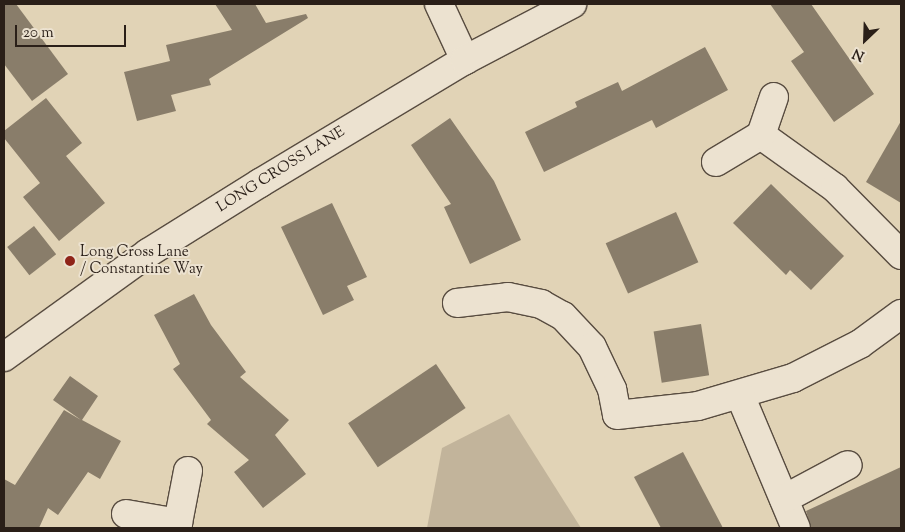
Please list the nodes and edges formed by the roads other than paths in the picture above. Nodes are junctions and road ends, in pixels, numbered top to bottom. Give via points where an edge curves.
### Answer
1 (439, 4) edge
2 (572, 4) edge
3 (464, 60) junction
4 (774, 97) dead end
5 (761, 135) junction
6 (716, 162) dead end
7 (901, 255) edge
8 (457, 304) dead end
9 (901, 314) edge
10 (4, 357) edge
11 (740, 395) junction
12 (848, 465) dead end
13 (188, 471) dead end
14 (784, 499) junction
15 (126, 514) dead end
16 (178, 526) edge
17 (796, 528) edge

1 - 3 street
2 - 3 street, LONG CROSS LANE
3 - 10 street, LONG CROSS LANE via 148,253
4 - 5 street
5 - 6 street
5 - 7 street via 836,188
8 - 11 street via 508,297 541,304 563,316 583,334 596,354 612,389 617,415 698,406
9 - 11 street via 860,344 828,362
11 - 14 street
12 - 14 street
13 - 16 street
14 - 17 street
15 - 16 street

